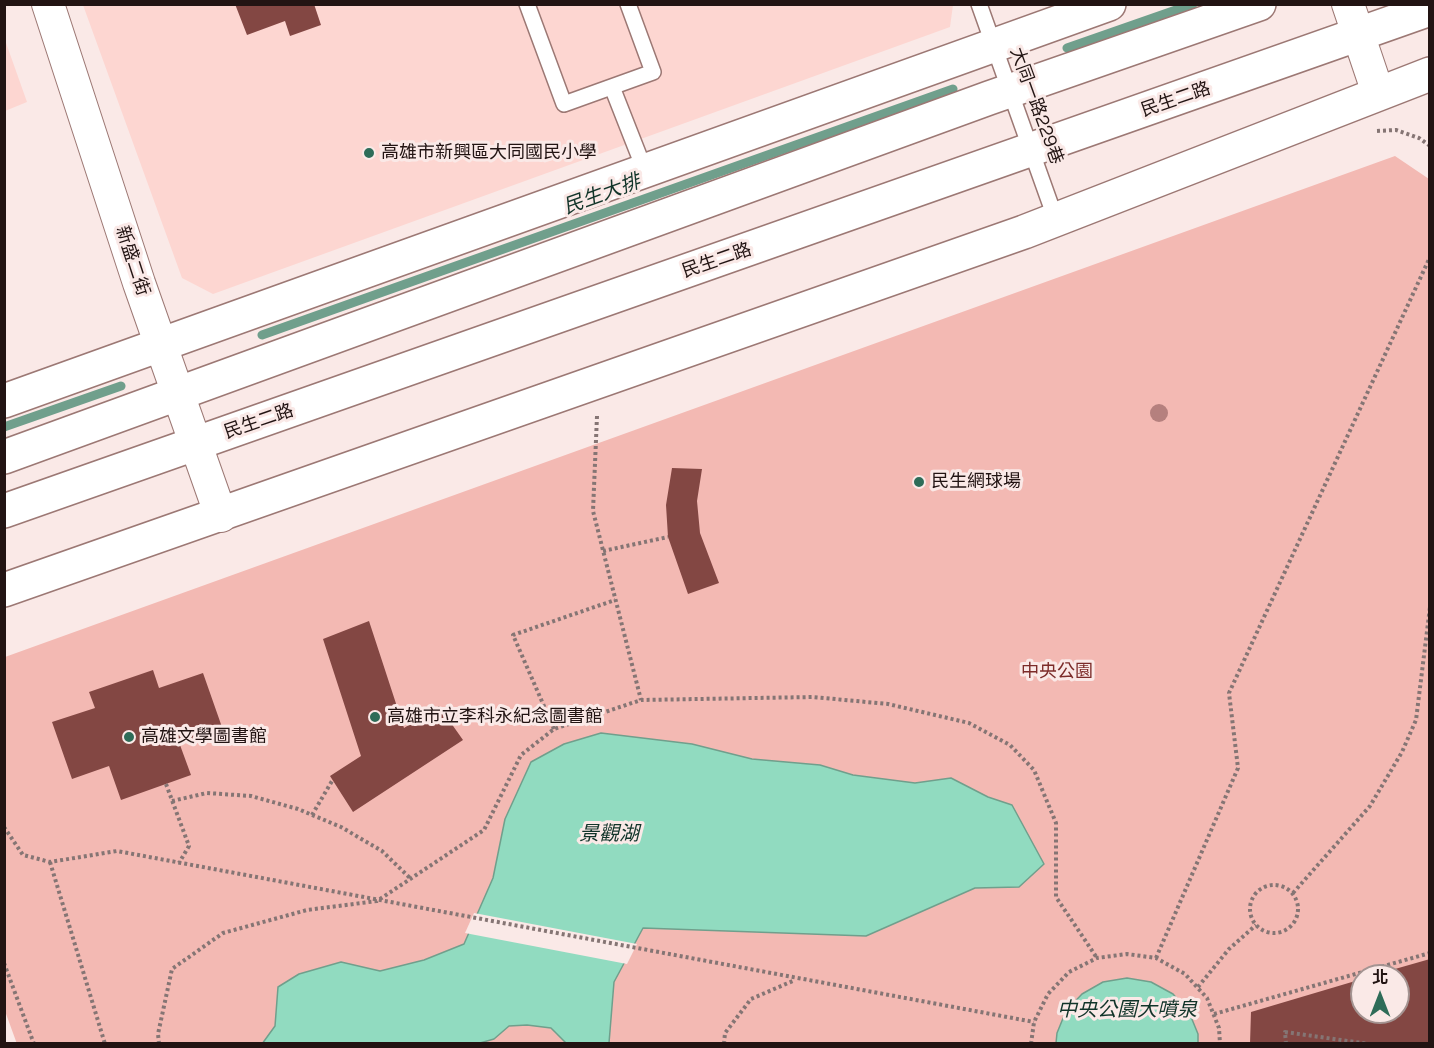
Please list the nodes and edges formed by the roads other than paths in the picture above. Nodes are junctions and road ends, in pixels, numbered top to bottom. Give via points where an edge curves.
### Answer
1 (48, 4) edge
2 (527, 4) edge
3 (628, 4) edge
4 (979, 4) edge
5 (1109, 4) edge
6 (1259, 4) edge
7 (1348, 4) edge
8 (1430, 9) edge
9 (1359, 35) junction
10 (993, 46) junction
11 (1430, 74) edge
12 (612, 87) junction
13 (1009, 91) junction
14 (1378, 93) junction
15 (1031, 151) junction
16 (645, 171) junction
17 (1056, 220) junction
18 (161, 345) junction
19 (178, 395) junction
20 (5, 399) edge
21 (196, 444) junction
22 (4, 457) edge
23 (4, 511) edge
24 (221, 516) junction
25 (4, 590) edge

1 - 18 street, 新盛二街
2 - 12 lane via 564,104
3 - 12 lane via 653,72
4 - 10 lane, 大同一路229巷
5 - 10 main road
6 - 13 main road
7 - 9 street
8 - 9 main road, 民生二路
9 - 14 street
9 - 15 main road, 民生二路
10 - 13 lane, 大同一路229巷
10 - 16 main road
11 - 14 main road
12 - 16 lane
13 - 15 lane, 大同一路229巷
13 - 19 main road
14 - 17 main road
15 - 17 lane, 大同一路229巷
15 - 21 main road, 民生二路
16 - 18 main road
17 - 24 main road
18 - 19 street, 新盛二街
18 - 20 main road
19 - 21 street, 新盛二街
19 - 22 main road
21 - 23 main road, 民生二路
21 - 24 street, 新盛二街
24 - 25 main road

